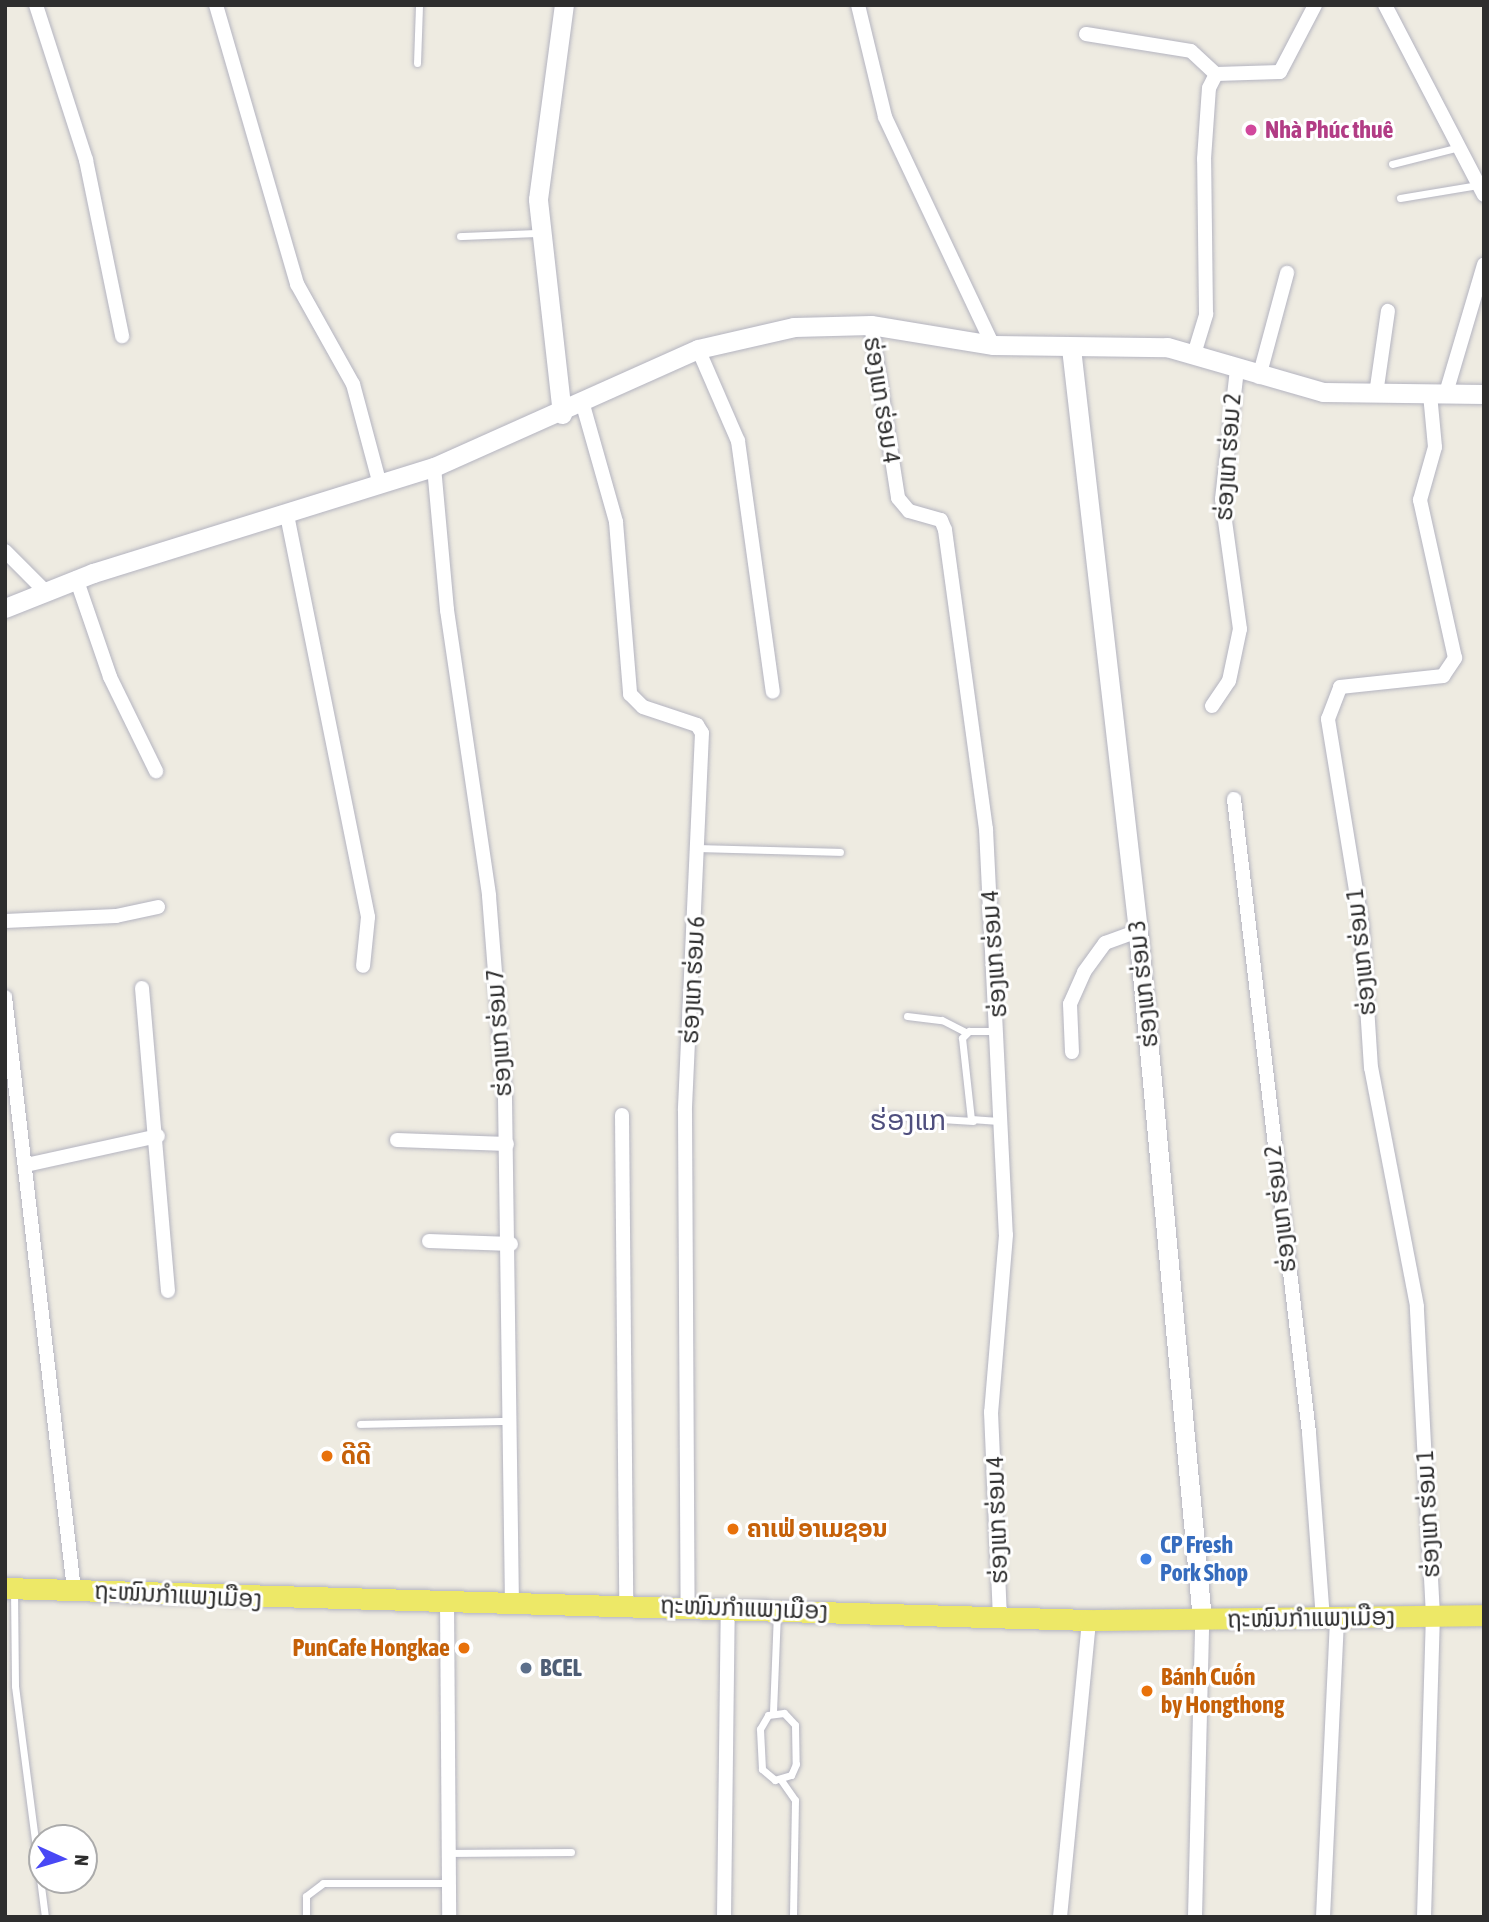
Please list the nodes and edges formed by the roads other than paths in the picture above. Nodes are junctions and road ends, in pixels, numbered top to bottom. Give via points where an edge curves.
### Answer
1 (36, 5) edge
2 (216, 5) edge
3 (419, 5) edge
4 (564, 5) edge
5 (858, 5) edge
6 (1315, 5) edge
7 (1385, 5) edge
8 (1086, 34) dead end
9 (417, 63) dead end
10 (1216, 74) junction
11 (1460, 147) junction
12 (1392, 164) dead end
13 (1481, 190) edge
14 (1400, 198) dead end
15 (540, 233) junction
16 (460, 236) dead end
17 (1484, 265) edge
18 (1287, 273) dead end
19 (1388, 311) dead end
20 (871, 325) junction
21 (122, 336) dead end
22 (993, 345) junction
23 (1071, 348) junction
24 (698, 349) junction
25 (1195, 351) junction
26 (1237, 369) junction
27 (1259, 377) junction
28 (1438, 393) junction
29 (1376, 394) junction
30 (1484, 394) edge
31 (583, 405) junction
32 (562, 414) junction
33 (434, 467) junction
34 (380, 485) junction
35 (287, 515) junction
36 (5, 551) edge
37 (76, 578) junction
38 (43, 589) junction
39 (5, 608) edge
40 (773, 692) dead end
41 (1212, 706) dead end
42 (156, 771) dead end
43 (1234, 799) dead end
44 (700, 848) junction
45 (840, 852) dead end
46 (158, 907) dead end
47 (5, 921) edge
48 (1138, 931) junction
49 (363, 966) dead end
50 (142, 988) dead end
51 (5, 997) edge
52 (907, 1016) dead end
53 (999, 1031) junction
54 (966, 1032) junction
55 (1072, 1052) dead end
56 (622, 1115) dead end
57 (877, 1115) dead end
58 (973, 1121) junction
59 (1003, 1121) junction
60 (158, 1136) junction
61 (397, 1140) dead end
62 (507, 1144) junction
63 (26, 1165) junction
64 (429, 1241) dead end
65 (511, 1244) junction
66 (168, 1291) dead end
67 (509, 1421) junction
68 (359, 1424) dead end
69 (9, 1588) edge
70 (74, 1590) junction
71 (447, 1601) junction
72 (512, 1603) junction
73 (626, 1604) junction
74 (688, 1606) junction
75 (728, 1608) junction
76 (778, 1609) junction
77 (1484, 1615) edge
78 (1433, 1616) junction
79 (1000, 1617) junction
80 (1089, 1619) junction
81 (1330, 1619) junction
82 (1202, 1620) junction
83 (773, 1712) junction
84 (781, 1780) junction
85 (571, 1852) dead end
86 (449, 1853) junction
87 (449, 1883) junction
88 (45, 1917) edge
89 (306, 1917) edge
90 (449, 1917) edge
91 (724, 1917) edge
92 (793, 1917) edge
93 (1060, 1917) edge
94 (1195, 1917) edge
95 (1323, 1917) edge
96 (1424, 1917) edge

1 - 21 street via 86,160
2 - 34 street via 297,284 353,384
3 - 9 lane
4 - 15 street via 539,163
5 - 22 street via 884,117
6 - 10 street via 1285,69
7 - 11 street
8 - 10 street via 1191,51
10 - 25 street via 1209,88 1204,159 1206,314
11 - 12 lane
11 - 13 street
13 - 14 lane
15 - 16 lane
15 - 32 street
17 - 28 street
18 - 27 street
19 - 29 street
20 - 22 street
20 - 24 street via 794,327
20 - 53 street, ຮ່ອງແກ ຮ່ອມ 4 via 898,498 909,511 940,520 945,530 986,829
22 - 23 street
23 - 25 street
23 - 48 street, ຮ່ອງແກ ຮ່ອມ 3
24 - 31 street
24 - 40 street via 738,441
25 - 26 street
26 - 27 street
26 - 41 street, ຮ່ອງແກ ຮ່ອມ 2 via 1222,499 1240,629 1228,681
27 - 29 street via 1324,393
28 - 29 street
28 - 30 street
28 - 78 street, ຮ່ອງແກ ຮ່ອມ 1 via 1435,447 1420,500 1455,658 1443,676 1340,687 1328,719 1362,927 1371,1068 1417,1306
31 - 32 street
31 - 44 street, ຮ່ອງແກ ຮ່ອມ 6 via 616,522 630,694 643,707 697,725 702,733
32 - 33 street
33 - 34 street
33 - 62 street, ຮ່ອງແກ ຮ່ອມ 7 via 447,610 489,895
34 - 35 street
35 - 37 street
35 - 49 street via 366,905
36 - 38 street
37 - 38 street
37 - 42 street via 110,677
38 - 39 street
43 - 81 street, ຮ່ອງແກ ຮ່ອມ 2
44 - 45 lane
44 - 74 street, ຮ່ອງແກ ຮ່ອມ 6 via 685,1111
46 - 47 street via 116,916
48 - 55 street via 1105,943 1084,972 1070,1004
48 - 82 street, ຮ່ອງແກ ຮ່ອມ 3
50 - 60 street
51 - 63 street
52 - 54 lane via 942,1020
53 - 54 lane
53 - 59 street, ຮ່ອງແກ ຮ່ອມ 4
54 - 58 lane
56 - 73 street
57 - 58 lane
58 - 59 lane
59 - 79 street, ຮ່ອງແກ ຮ່ອມ 4 via 1006,1235 992,1412
60 - 63 street
60 - 66 street
61 - 62 street
62 - 65 street, ຮ່ອງແກ ຮ່ອມ 7
63 - 70 street
64 - 65 street
65 - 67 street, ຮ່ອງແກ ຮ່ອມ 7
67 - 68 lane
67 - 72 street, ຮ່ອງແກ ຮ່ອມ 7
69 - 70 main road, ຖະໜົນກຳແພງເມືອງ
69 - 88 lane via 15,1686
70 - 71 main road, ຖະໜົນກຳແພງເມືອງ
71 - 72 main road, ຖະໜົນກຳແພງເມືອງ
71 - 86 street
72 - 73 main road, ຖະໜົນກຳແພງເມືອງ
73 - 74 main road, ຖະໜົນກຳແພງເມືອງ
74 - 75 main road, ຖະໜົນກຳແພງເມືອງ
75 - 76 main road, ຖະໜົນກຳແພງເມືອງ
75 - 91 street
76 - 79 main road, ຖະໜົນກຳແພງເມືອງ
76 - 83 lane
77 - 78 main road, ຖະໜົນກຳແພງເມືອງ
78 - 81 main road, ຖະໜົນກຳແພງເມືອງ
78 - 96 street
79 - 80 main road, ຖະໜົນກຳແພງເມືອງ
80 - 82 main road, ຖະໜົນກຳແພງເມືອງ
80 - 93 street
81 - 82 main road, ຖະໜົນກຳແພງເມືອງ
81 - 95 street, ຮ່ອງແກ ຮ່ອມ 2
82 - 94 street
83 - 84 lane via 761,1724 761,1763 765,1774
83 - 84 lane via 789,1716 795,1725 794,1770
84 - 92 lane via 795,1800
85 - 86 lane
86 - 87 street
87 - 89 lane via 323,1883 306,1896
87 - 90 street

